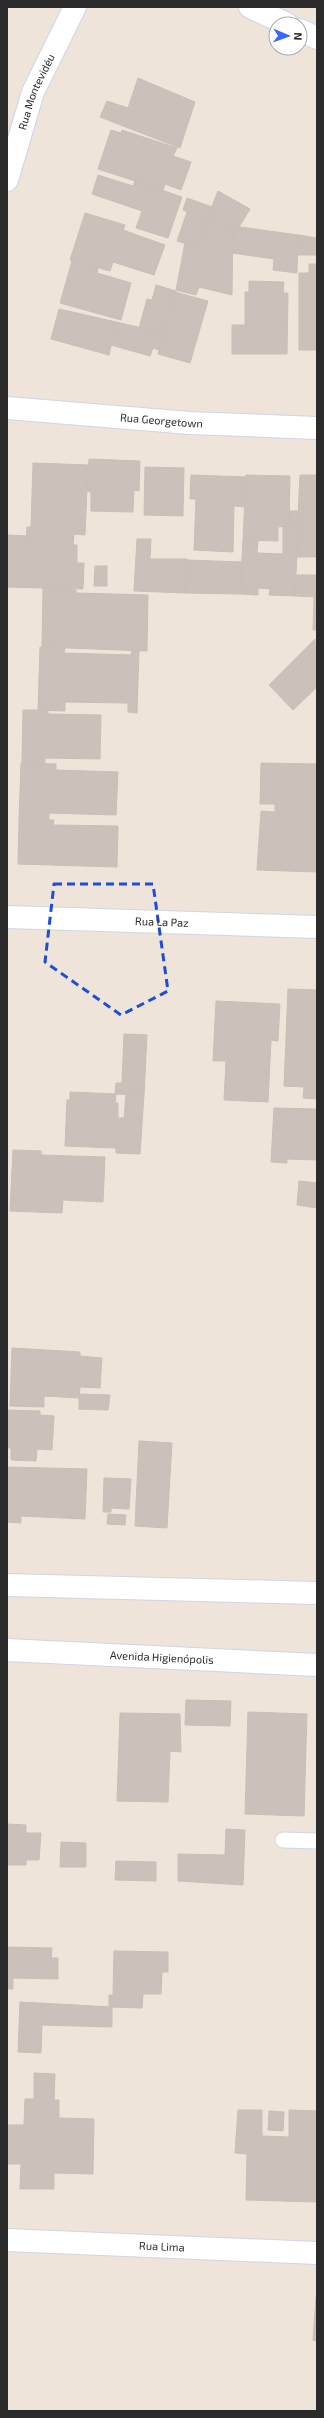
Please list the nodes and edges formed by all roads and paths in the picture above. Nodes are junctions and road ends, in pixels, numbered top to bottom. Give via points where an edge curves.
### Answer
1 (75, 7) edge
2 (250, 7) edge
3 (270, 16) edge
4 (7, 180) edge
5 (7, 408) edge
6 (317, 428) edge
7 (7, 918) edge
8 (317, 927) edge
9 (7, 1585) edge
10 (317, 1593) edge
11 (7, 1650) edge
12 (317, 1665) edge
13 (283, 1840) dead end
14 (317, 1841) edge
15 (7, 2240) edge
16 (317, 2253) edge

1 - 4 street, Rua Montevidéu via 33,92
2 - 3 street
5 - 6 street, Rua Georgetown via 190,423
7 - 8 street, Rua La Paz
9 - 10 street
11 - 12 street, Avenida Higienópolis
13 - 14 lane
15 - 16 street, Rua Lima

